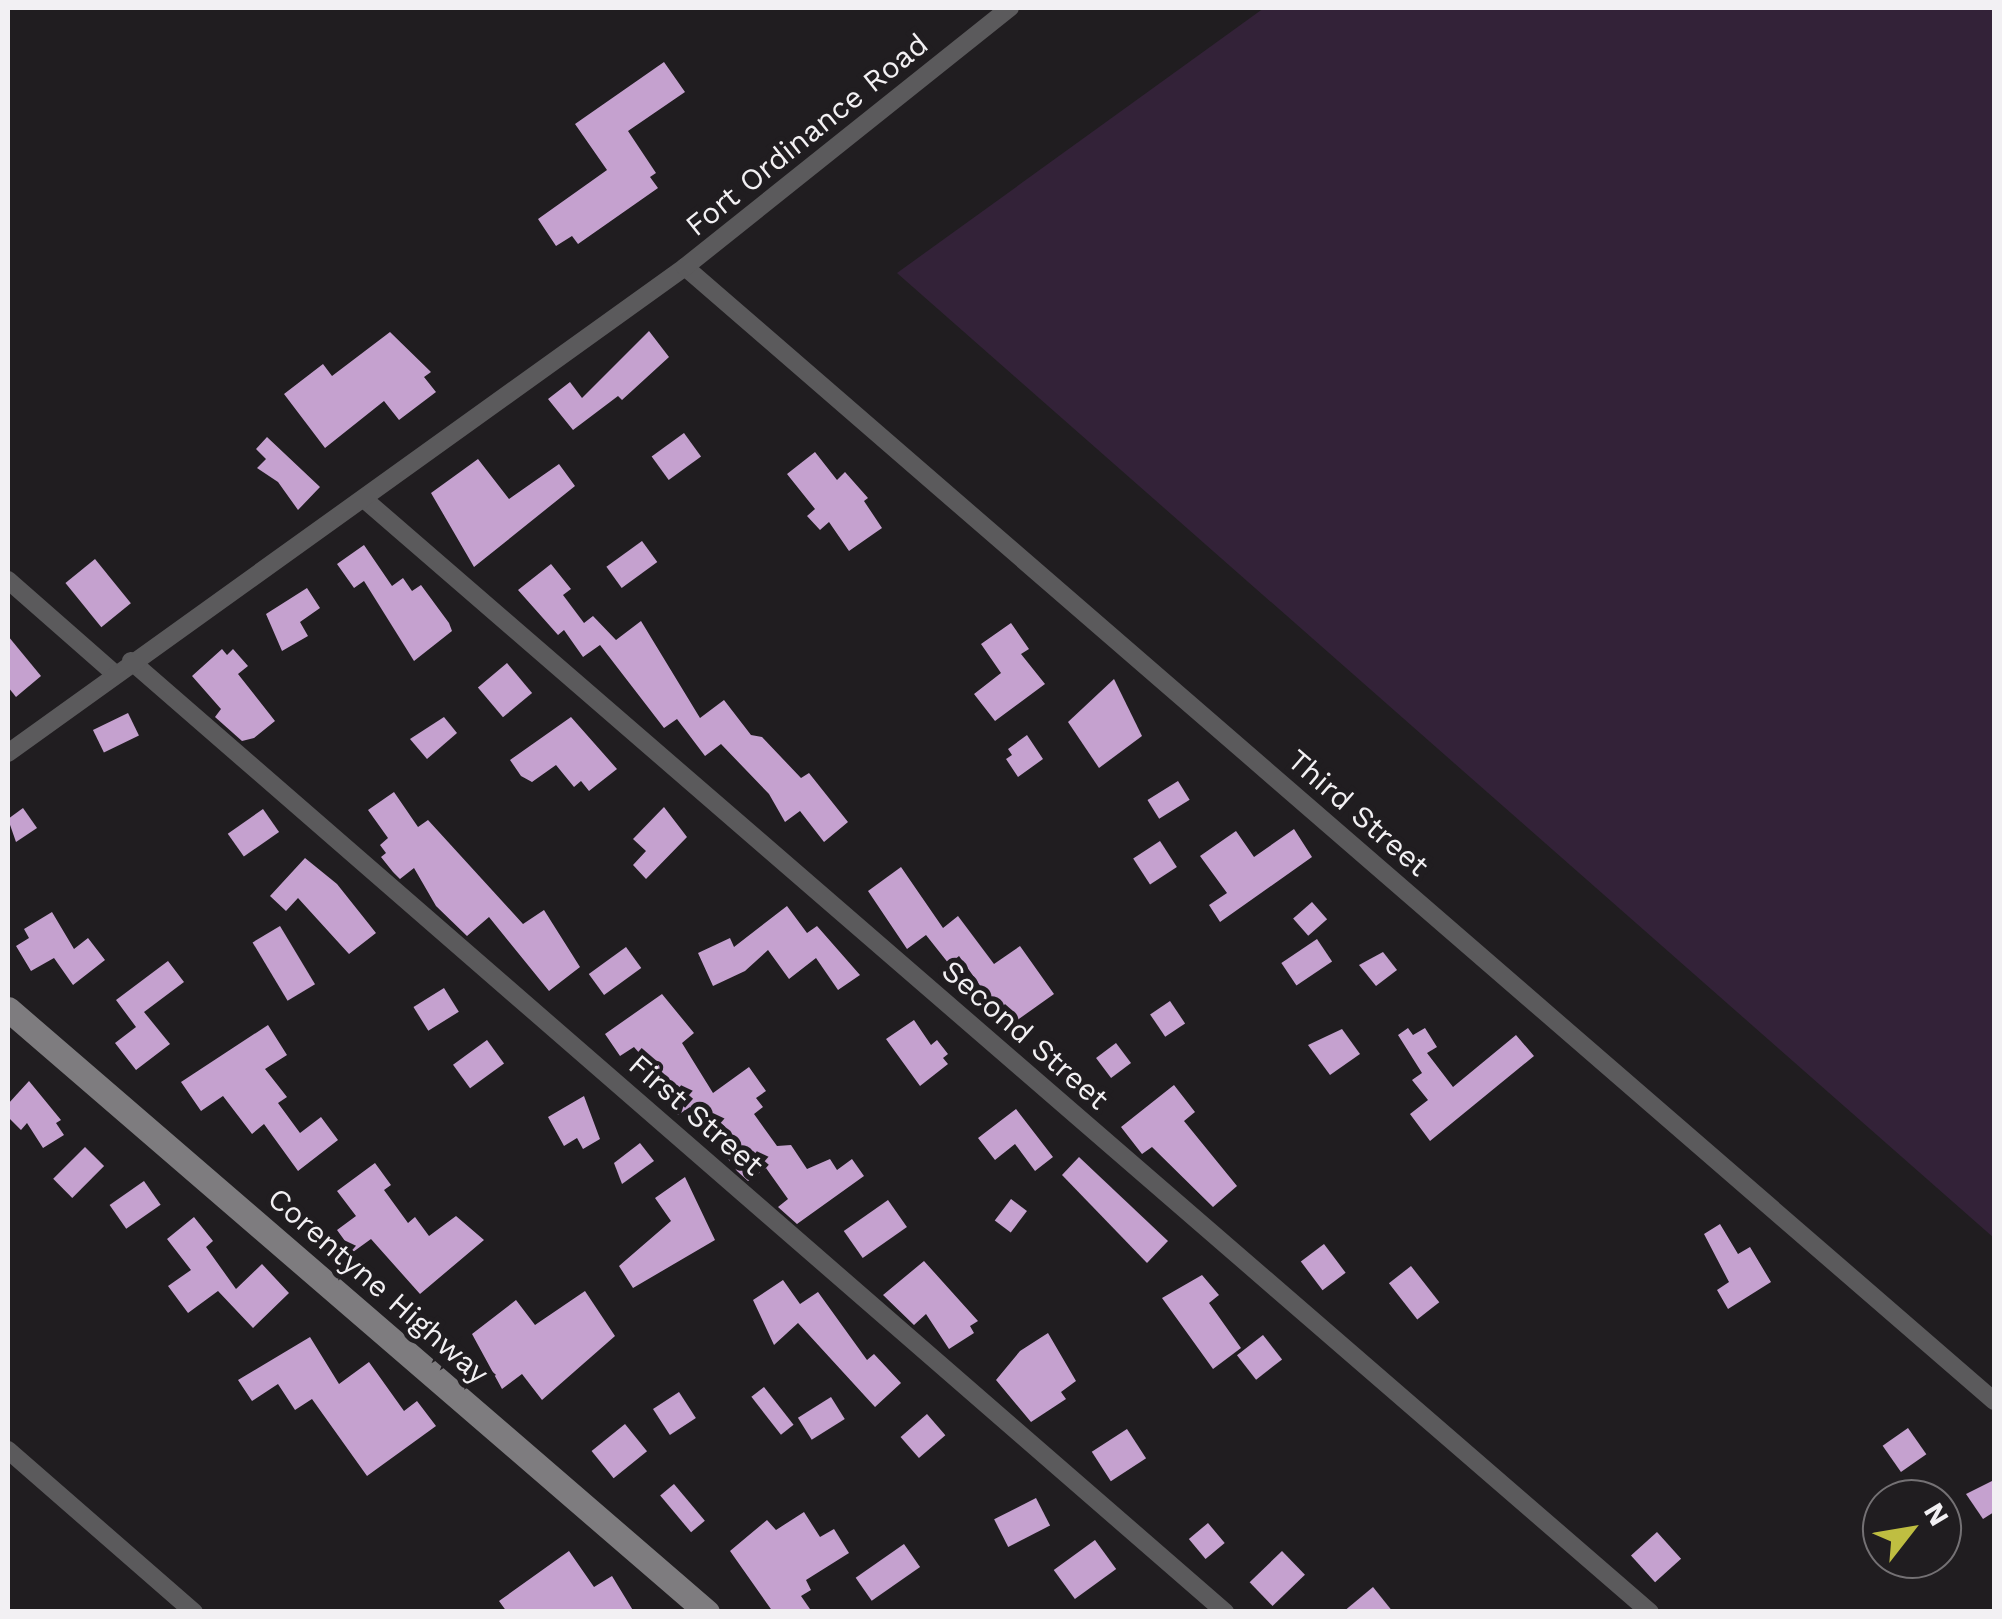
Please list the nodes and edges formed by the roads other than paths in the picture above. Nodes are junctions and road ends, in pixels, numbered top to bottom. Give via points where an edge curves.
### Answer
1 (1010, 8) edge
2 (685, 267) junction
3 (364, 500) junction
4 (8, 580) edge
5 (131, 661) junction
6 (114, 673) junction
7 (8, 754) edge
8 (8, 1010) edge
9 (1994, 1401) edge
10 (8, 1450) edge
11 (194, 1612) edge
12 (707, 1612) edge
13 (1224, 1612) edge
14 (1650, 1612) edge

1 - 2 street, Fort Ordinance Road
2 - 3 street, Fort Ordinance Road
2 - 9 street, Third Street
3 - 5 street, Fort Ordinance Road
3 - 14 street, Second Street
4 - 6 street
5 - 6 street, Fort Ordinance Road
5 - 13 street, First Street
6 - 7 street, Fort Ordinance Road
8 - 12 main road, Corentyne Highway
10 - 11 street

